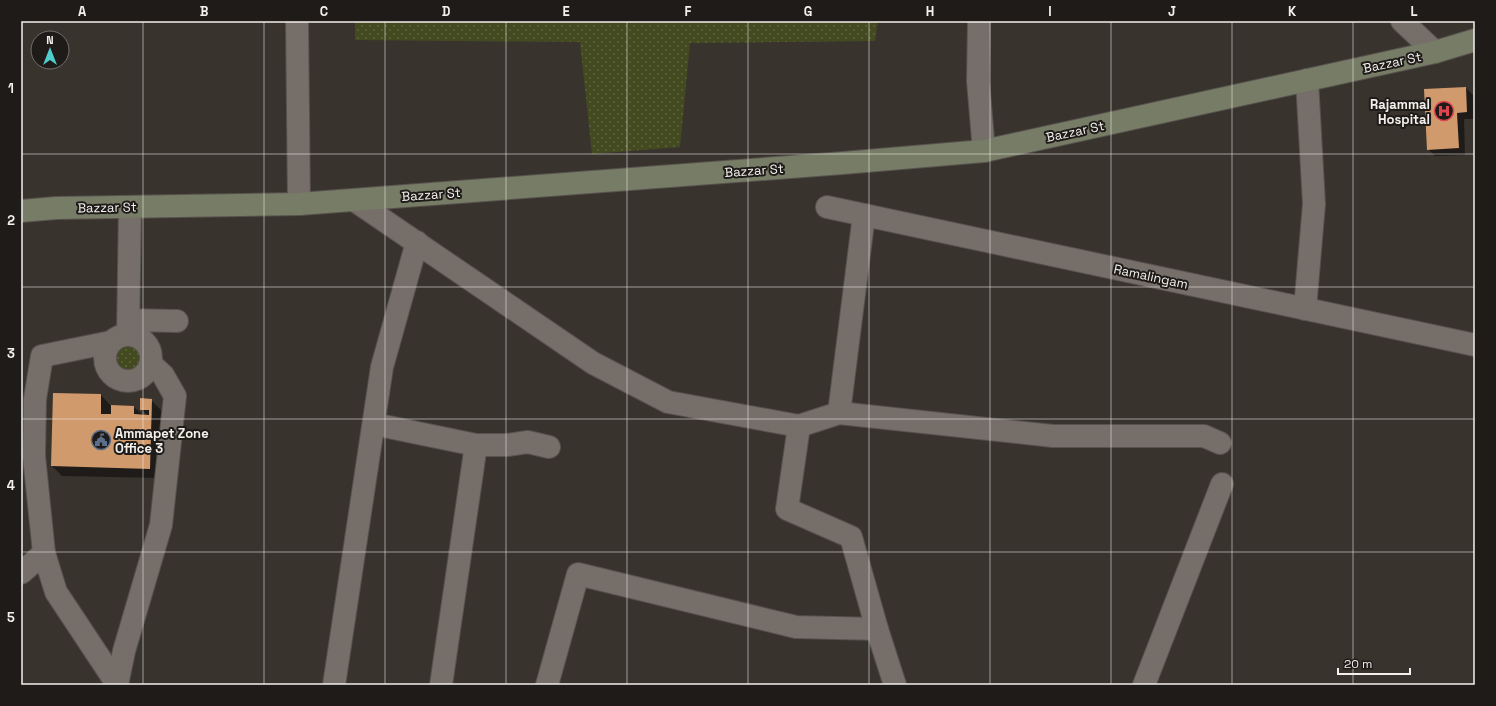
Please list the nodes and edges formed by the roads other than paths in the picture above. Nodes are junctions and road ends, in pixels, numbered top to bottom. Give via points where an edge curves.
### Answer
1 (297, 21) edge
2 (979, 21) edge
3 (1402, 21) edge
4 (1475, 40) edge
5 (1435, 52) junction
6 (1307, 80) junction
7 (984, 151) junction
8 (354, 200) junction
9 (299, 204) junction
10 (130, 207) junction
11 (827, 207) dead end
12 (21, 210) edge
13 (864, 215) junction
14 (417, 242) junction
15 (1305, 309) junction
16 (177, 321) dead end
17 (123, 332) junction
18 (1475, 345) edge
19 (151, 364) junction
20 (840, 413) junction
21 (374, 424) junction
22 (799, 426) junction
23 (1220, 443) dead end
24 (476, 445) junction
25 (549, 447) dead end
26 (1222, 484) dead end
27 (44, 553) junction
28 (21, 573) edge
29 (876, 629) junction
30 (117, 684) edge
31 (334, 685) edge
32 (441, 685) edge
33 (547, 685) edge
34 (895, 685) edge
35 (1144, 685) edge

1 - 9 street
2 - 7 street via 978,81
3 - 5 street
4 - 5 main road, Bazzar St
5 - 6 main road, Bazzar St
6 - 7 main road, Bazzar St
6 - 15 street via 1314,204
7 - 8 main road, Bazzar St
8 - 9 main road, Bazzar St
8 - 14 street
9 - 10 main road, Bazzar St
10 - 12 main road, Bazzar St
10 - 17 street
11 - 13 street, Ramalingam
13 - 15 street, Ramalingam
13 - 20 street
14 - 21 street via 382,367
14 - 22 street via 593,363 668,402
15 - 18 street, Ramalingam
16 - 17 street
17 - 19 street via 139,337 145,342 150,348
17 - 19 street via 106,348 104,356 108,370 113,376 120,380 135,380 148,371
17 - 27 street via 42,356 35,399 34,456
19 - 30 street via 163,375 175,396 161,525
20 - 22 street
20 - 23 street via 1053,436 1204,436
21 - 24 street
21 - 31 street
22 - 29 street via 787,509 851,537
24 - 25 street via 528,442
24 - 32 street
26 - 35 street
27 - 28 street
27 - 30 street via 56,592
29 - 33 street via 796,627 578,574
29 - 34 street

